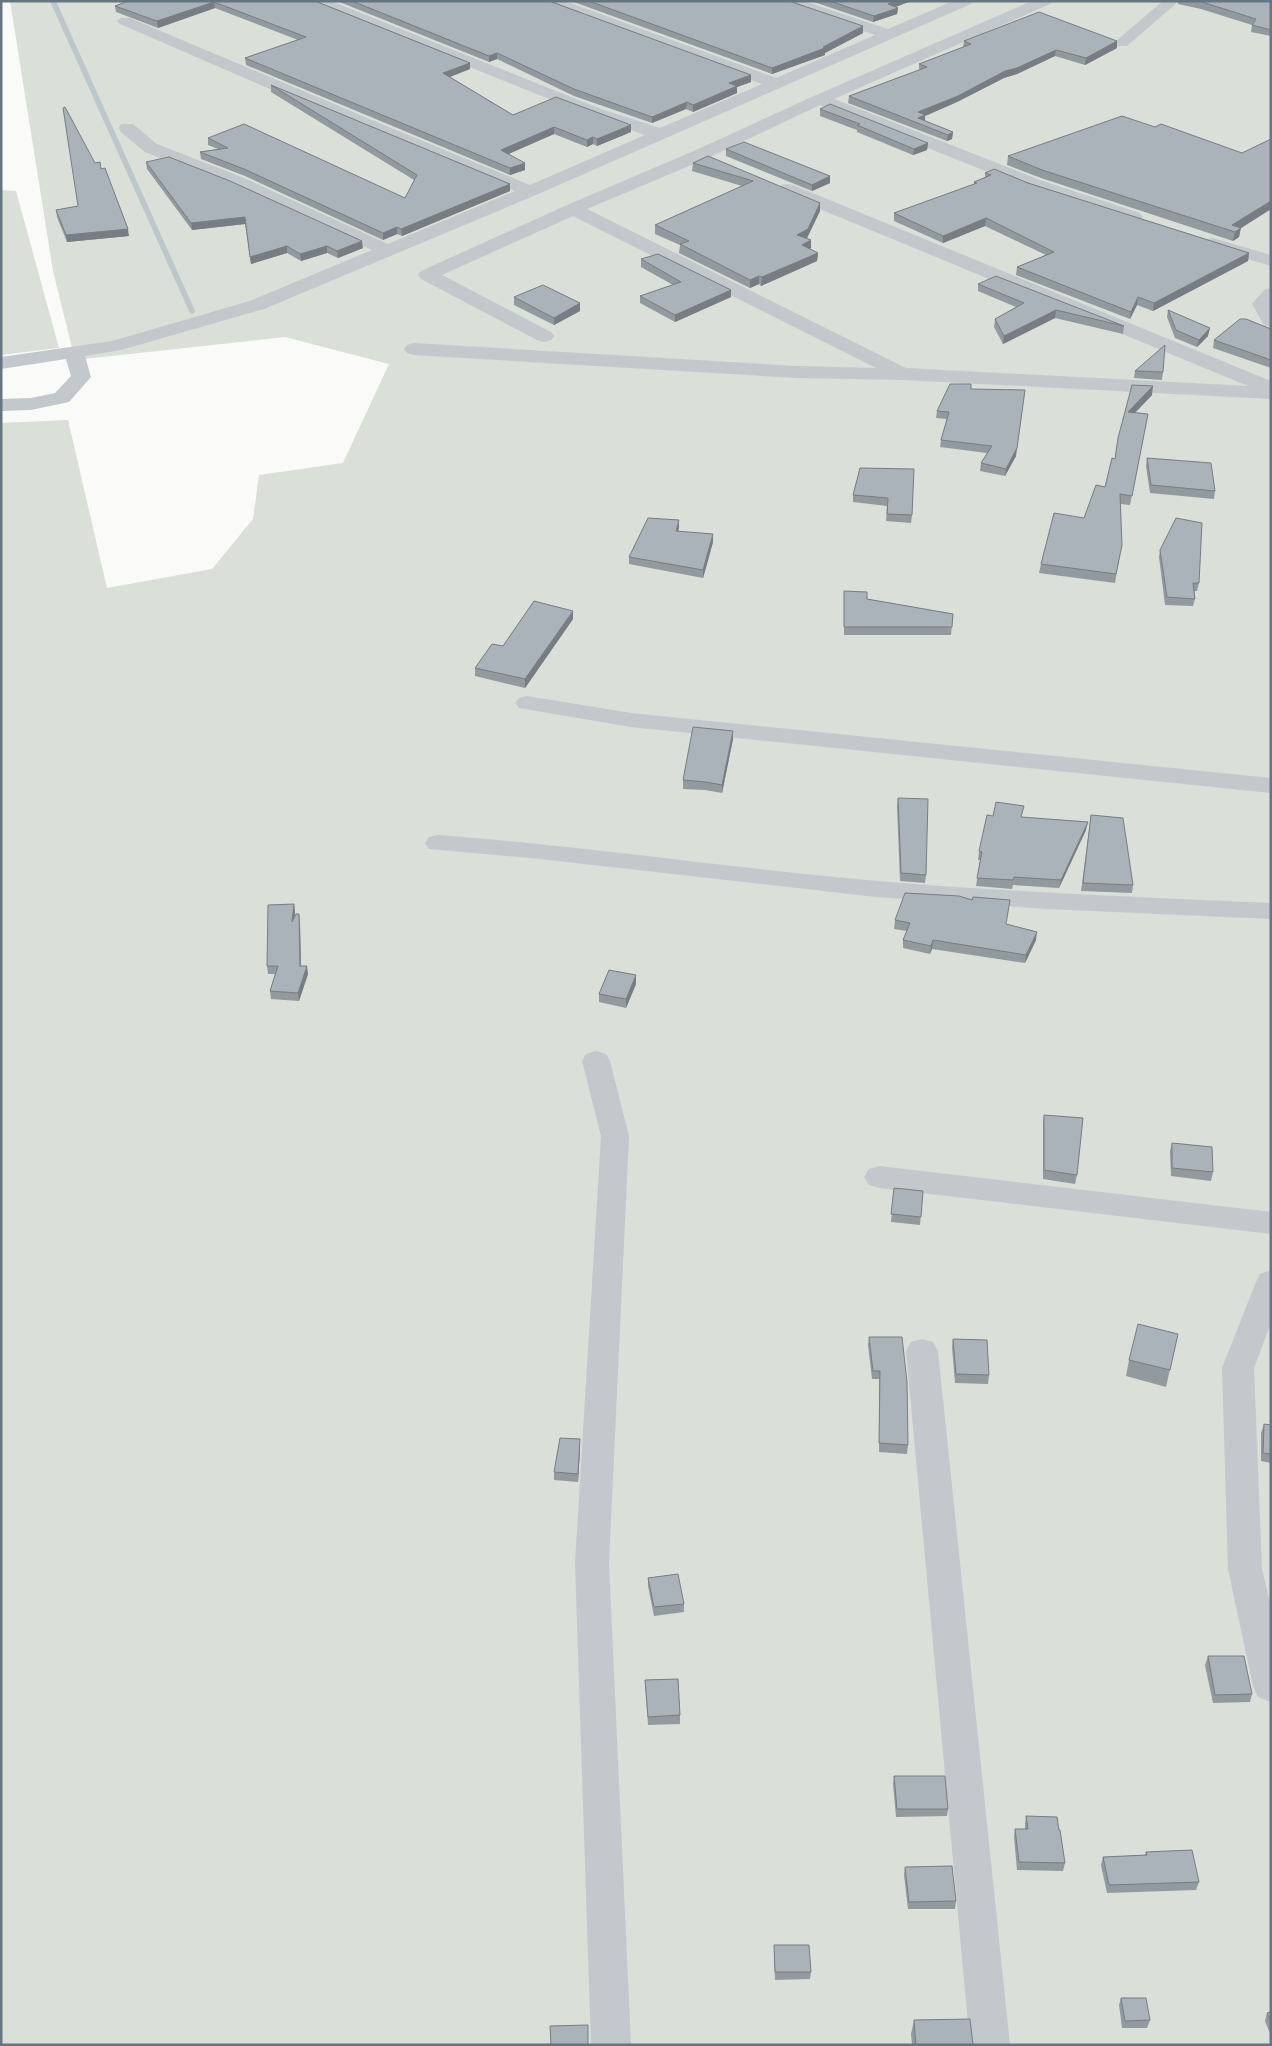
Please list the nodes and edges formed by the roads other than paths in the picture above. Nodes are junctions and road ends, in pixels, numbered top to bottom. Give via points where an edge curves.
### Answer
1 (317, 1) edge
2 (550, 1) edge
3 (789, 1) edge
4 (966, 1) edge
5 (1046, 1) edge
6 (1172, 1) edge
7 (125, 21) dead end
8 (889, 35) junction
9 (1122, 43) dead end
10 (777, 84) junction
11 (820, 99) junction
12 (127, 128) dead end
13 (660, 134) junction
14 (702, 154) junction
15 (720, 161) edge
16 (774, 184) edge
17 (530, 191) junction
18 (573, 208) junction
19 (1148, 221) edge
20 (1195, 237) edge
21 (386, 250) junction
22 (1271, 261) edge
23 (1271, 294) edge
24 (1271, 321) edge
25 (544, 336) dead end
26 (414, 349) dead end
27 (74, 352) junction
28 (1, 363) edge
29 (904, 374) junction
30 (1271, 389) edge
31 (1271, 393) edge
32 (1, 405) edge
33 (528, 703) dead end
34 (1271, 786) edge
35 (438, 844) dead end
36 (1271, 911) edge
37 (596, 1061) dead end
38 (879, 1177) dead end
39 (1271, 1223) edge
40 (1271, 1282) edge
41 (922, 1351) dead end
42 (1271, 1686) edge
43 (611, 2045) edge
44 (990, 2045) edge

1 - 13 street via 596,112
2 - 10 street
3 - 8 street
4 - 8 street
5 - 11 street
6 - 9 street
7 - 17 street
8 - 10 street
10 - 13 street
11 - 14 street
11 - 19 street via 1034,184
12 - 21 street via 150,148 238,182
13 - 17 street
14 - 15 street
14 - 18 street
16 - 30 street via 1140,332
17 - 21 street
18 - 25 street via 427,275
18 - 29 street
20 - 22 street
21 - 27 street via 257,305 114,346
23 - 24 street via 1261,304
26 - 29 street via 797,372
27 - 28 street
27 - 32 street via 81,377 62,398
29 - 31 street
33 - 34 street via 631,720
35 - 36 street via 540,851 876,889
37 - 43 street via 615,1136 592,1563
38 - 39 street
40 - 42 street via 1238,1368 1244,1569
41 - 44 street

